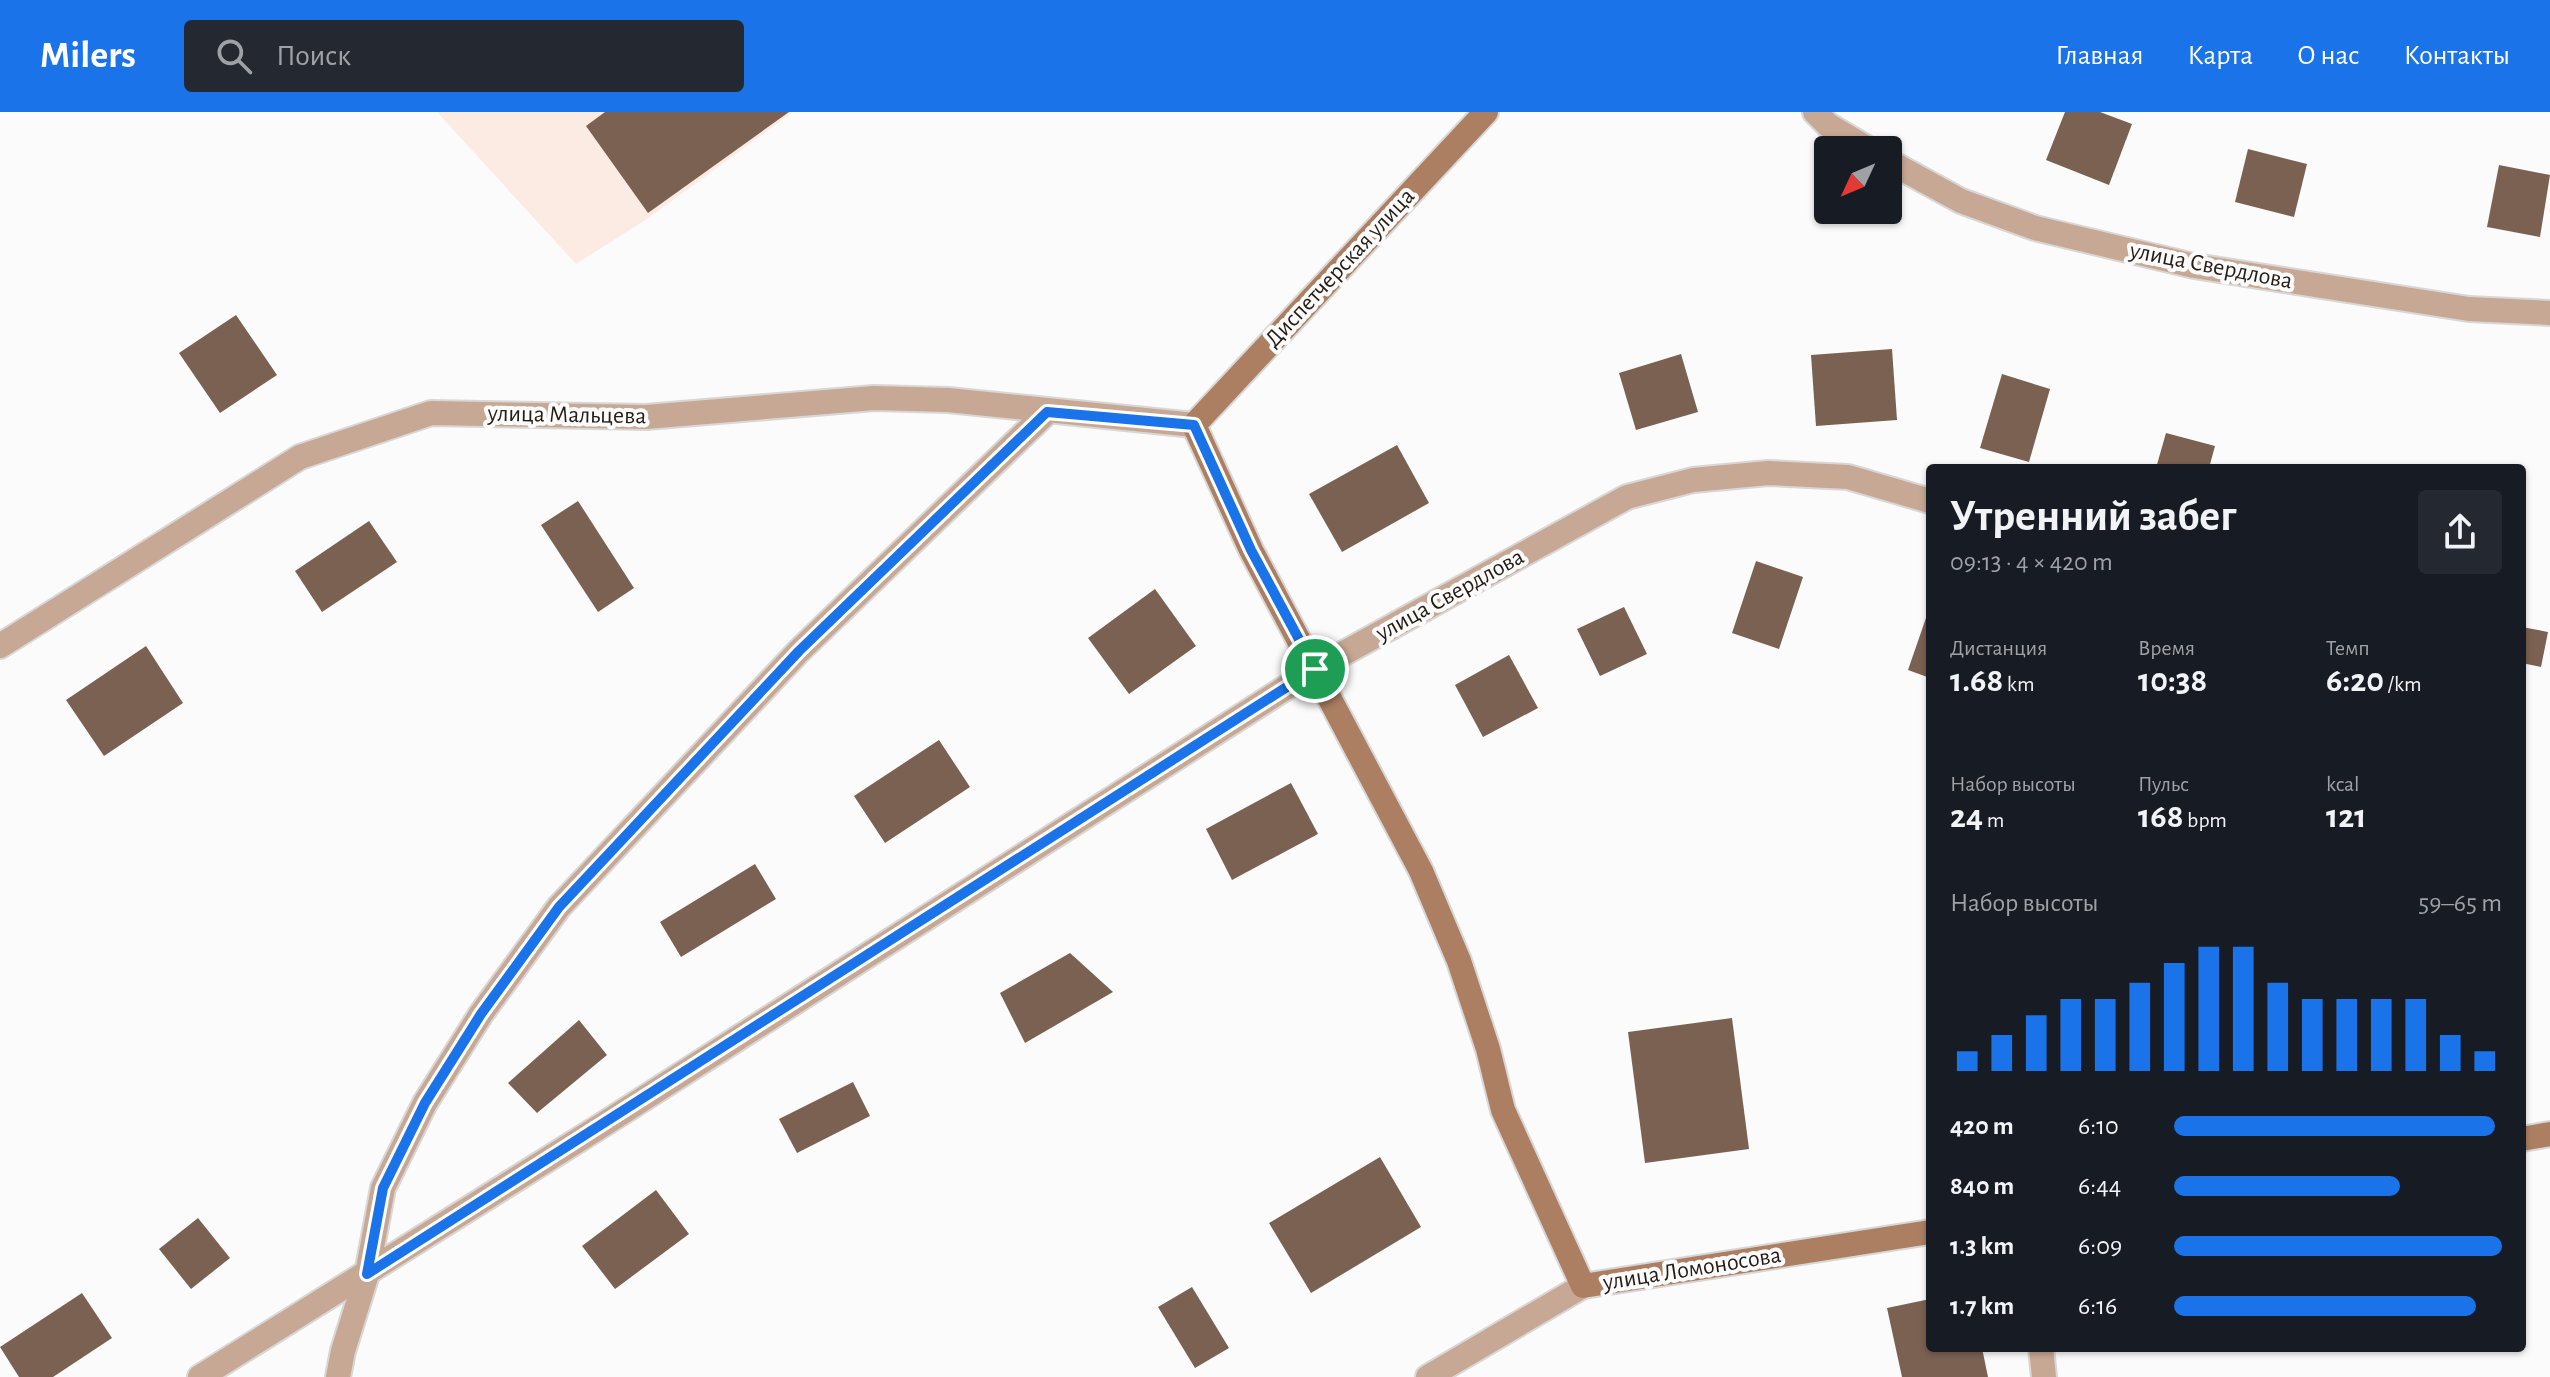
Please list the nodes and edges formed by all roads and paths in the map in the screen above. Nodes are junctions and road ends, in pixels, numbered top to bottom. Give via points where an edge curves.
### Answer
1 (1486, 112) edge
2 (1815, 112) edge
3 (1846, 136) edge
4 (1902, 169) edge
5 (2550, 313) edge
6 (1047, 412) junction
7 (1194, 425) junction
8 (1926, 500) edge
9 (0, 646) edge
10 (1315, 669) junction
11 (2550, 1134) edge
12 (2526, 1138) edge
13 (1926, 1233) edge
14 (367, 1274) junction
15 (1583, 1286) junction
16 (2041, 1352) edge
17 (200, 1377) edge
18 (338, 1377) edge
19 (1428, 1377) edge
20 (2044, 1377) edge

1 - 7 street, Диспетчерская улица
2 - 3 street
4 - 5 street, улица Свердлова via 1961,201 2035,228 2194,266 2469,309
6 - 7 street, улица Мальцева
6 - 9 street, улица Мальцева via 874,398 646,417 431,413 300,457
6 - 14 street via 799,651 559,907 481,1014 425,1103 383,1188
7 - 10 street via 1251,550
8 - 10 street, улица Свердлова via 1848,477 1768,473 1693,480 1627,497
10 - 14 street, улица Свердлова
10 - 15 street via 1421,871 1459,961 1503,1110
11 - 12 street
13 - 15 street, улица Ломоносова
14 - 17 street, улица Свердлова
14 - 18 street
15 - 19 street, улица Ломоносова
16 - 20 street

